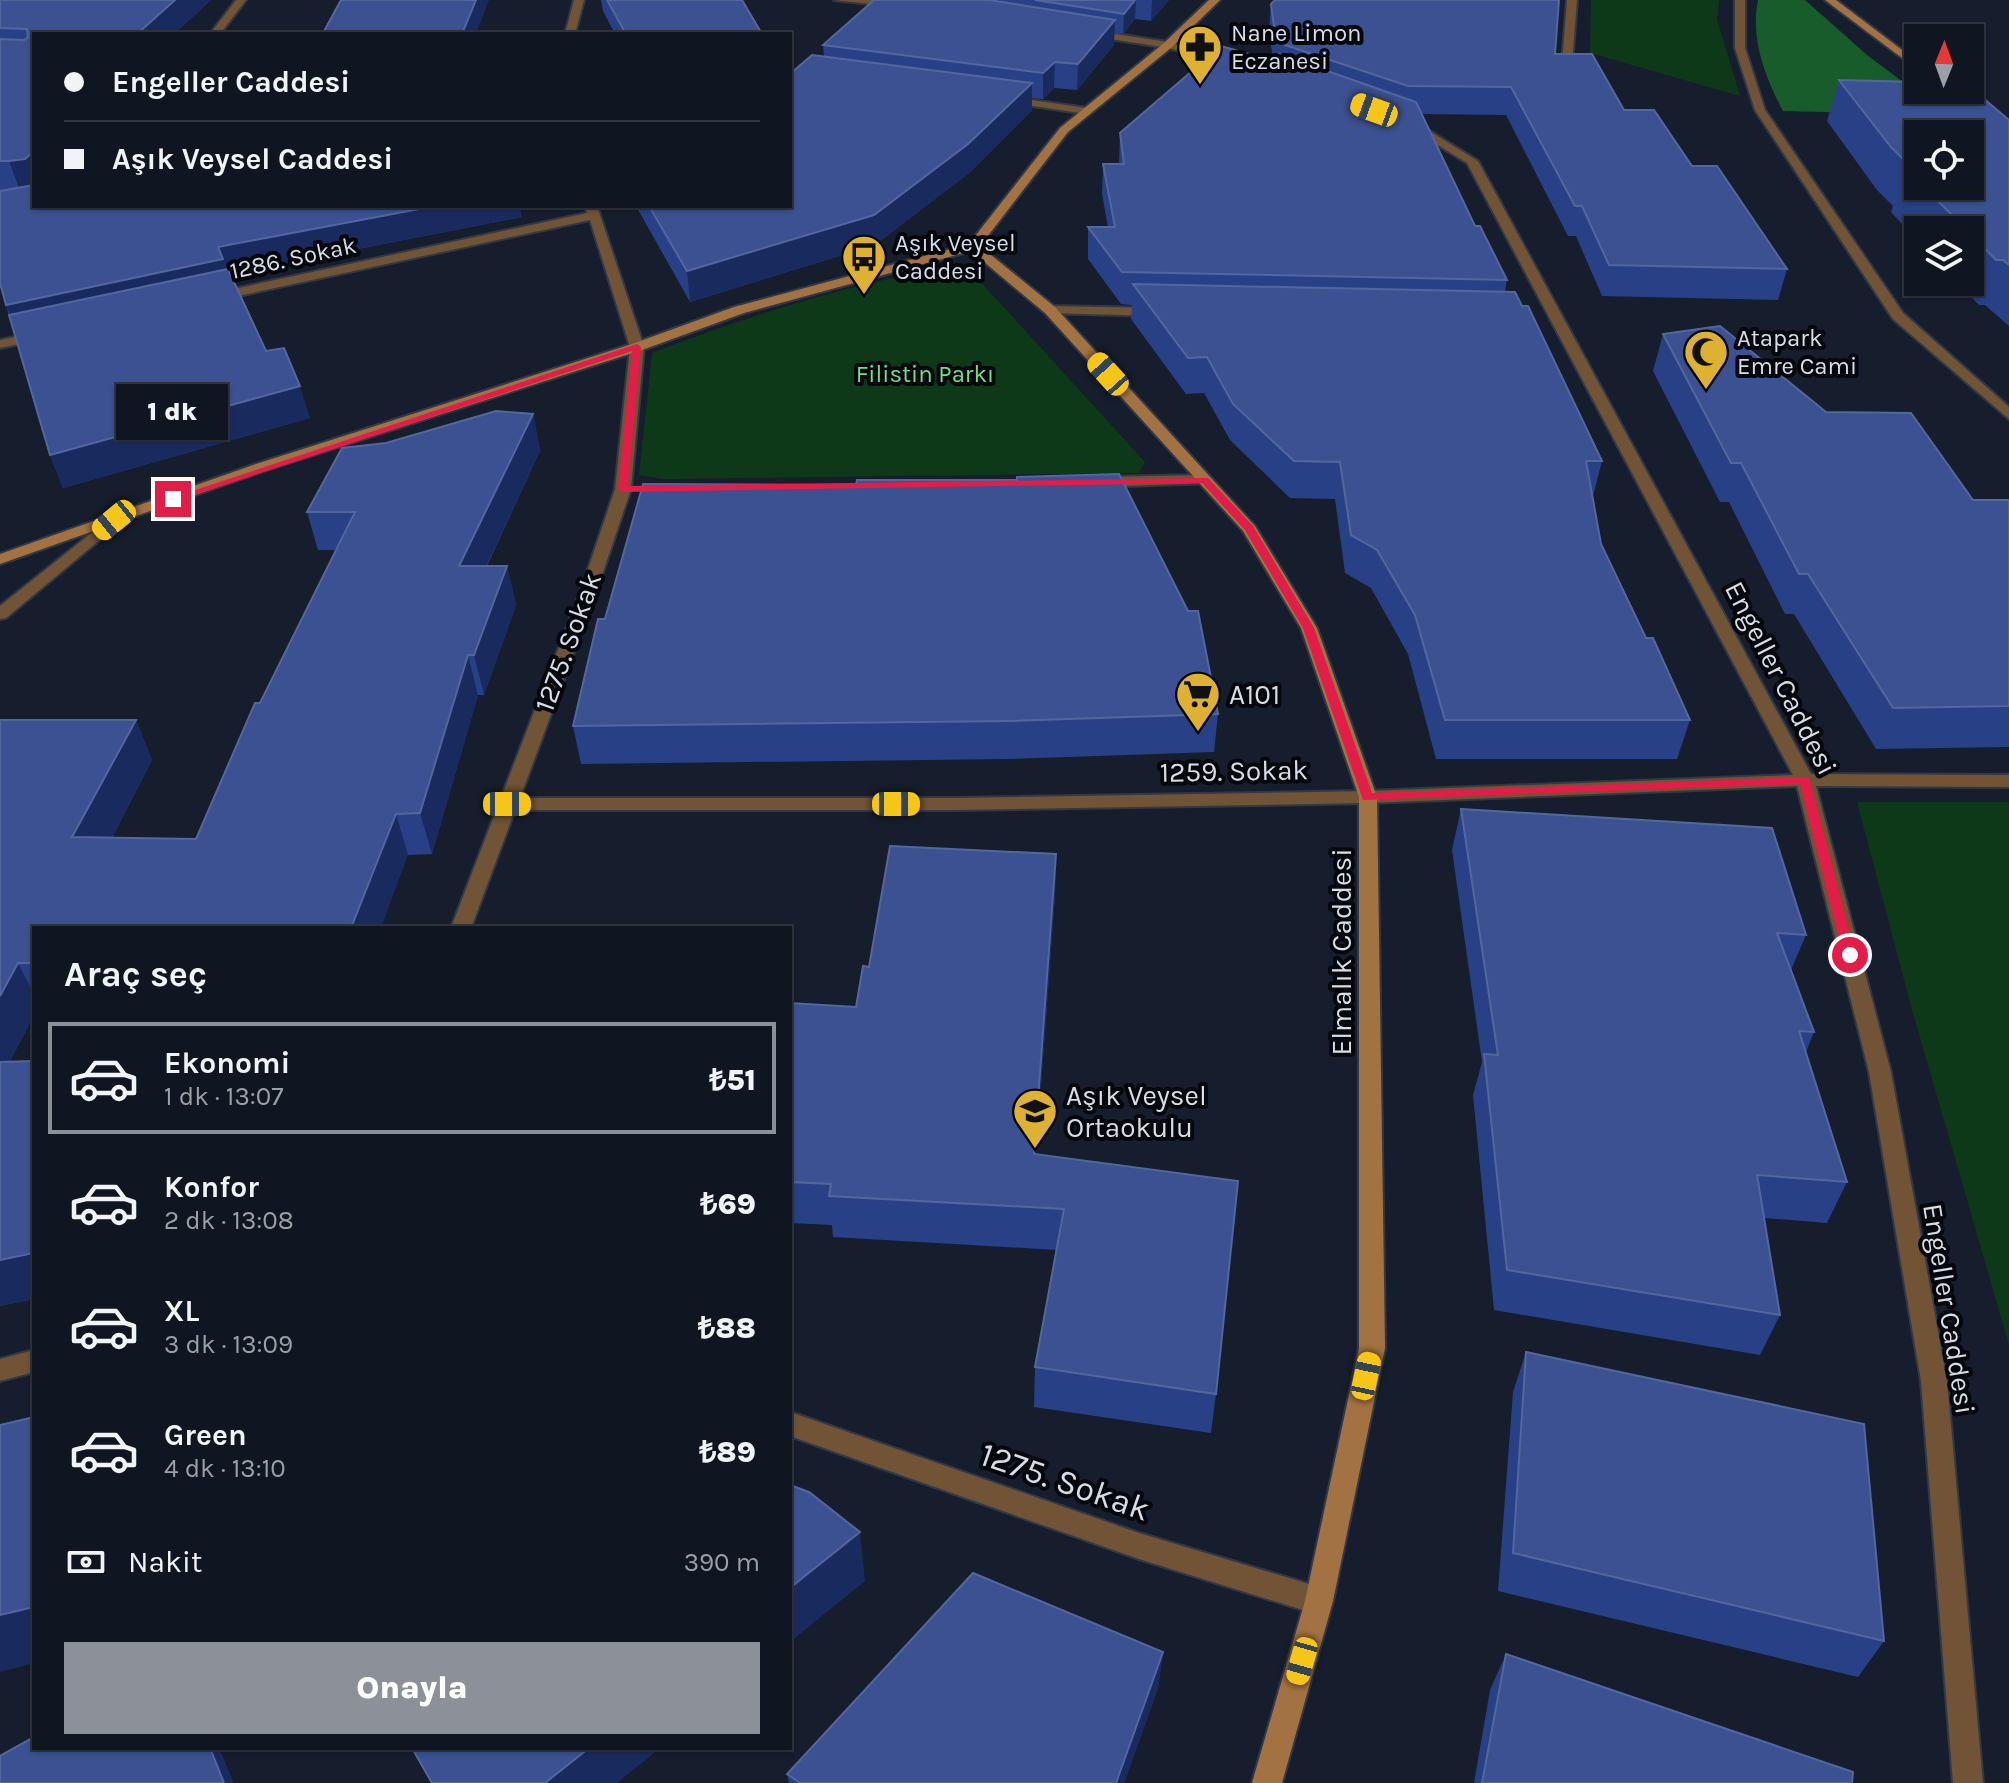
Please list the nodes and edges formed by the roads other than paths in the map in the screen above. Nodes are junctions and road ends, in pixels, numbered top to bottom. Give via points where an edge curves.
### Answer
1 (241, 0) edge
2 (579, 0) edge
3 (839, 0) edge
4 (1215, 0) edge
5 (1572, 0) edge
6 (1740, 0) edge
7 (1830, 0) edge
8 (901, 2) edge
9 (914, 6) edge
10 (1078, 31) edge
11 (217, 32) edge
12 (571, 32) edge
13 (1168, 45) junction
14 (1904, 56) edge
15 (1567, 63) edge
16 (1251, 66) edge
17 (992, 97) edge
18 (1087, 111) junction
19 (1404, 122) edge
20 (594, 210) edge
21 (973, 247) junction
22 (199, 301) edge
23 (1050, 310) junction
24 (1177, 313) edge
25 (61, 331) edge
26 (0, 344) edge
27 (637, 347) junction
28 (2009, 415) edge
29 (1205, 480) junction
30 (1079, 482) edge
31 (114, 520) junction
32 (0, 559) edge
33 (0, 614) edge
34 (1805, 780) junction
35 (2009, 781) edge
36 (1368, 797) junction
37 (507, 804) junction
38 (462, 926) edge
39 (32, 1362) edge
40 (0, 1370) edge
41 (792, 1425) edge
42 (1319, 1601) junction
43 (1267, 1783) edge
44 (1968, 1783) edge

1 - 11 street
2 - 12 street
3 - 8 street
4 - 13 street
5 - 15 street
6 - 28 street via 1740,48 1760,110 1898,316
7 - 14 street
8 - 9 street
10 - 13 street
13 - 16 street
13 - 18 street
17 - 18 street
18 - 21 street via 1064,130
19 - 34 street, Engeller Caddesi via 1472,161 1550,320
20 - 22 street, 1286. Sokak
20 - 27 street
21 - 23 street, Elmalık Caddesi
21 - 27 street via 739,310
23 - 24 street
23 - 29 street, Elmalık Caddesi
25 - 26 street
27 - 31 street via 261,467
27 - 37 street, 1275. Sokak via 630,488
29 - 30 street
29 - 36 street, Elmalık Caddesi via 1249,529 1309,628
31 - 32 street
31 - 33 street
34 - 35 street, 1259. Sokak
34 - 36 street, 1259. Sokak
34 - 44 street, Engeller Caddesi via 1880,1072 1934,1381
36 - 37 street, 1259. Sokak
36 - 42 street, Elmalık Caddesi via 1372,1348
37 - 38 street, 1275. Sokak
39 - 40 street
41 - 42 street, 1275. Sokak via 1139,1546
42 - 43 street, Elmalık Caddesi

